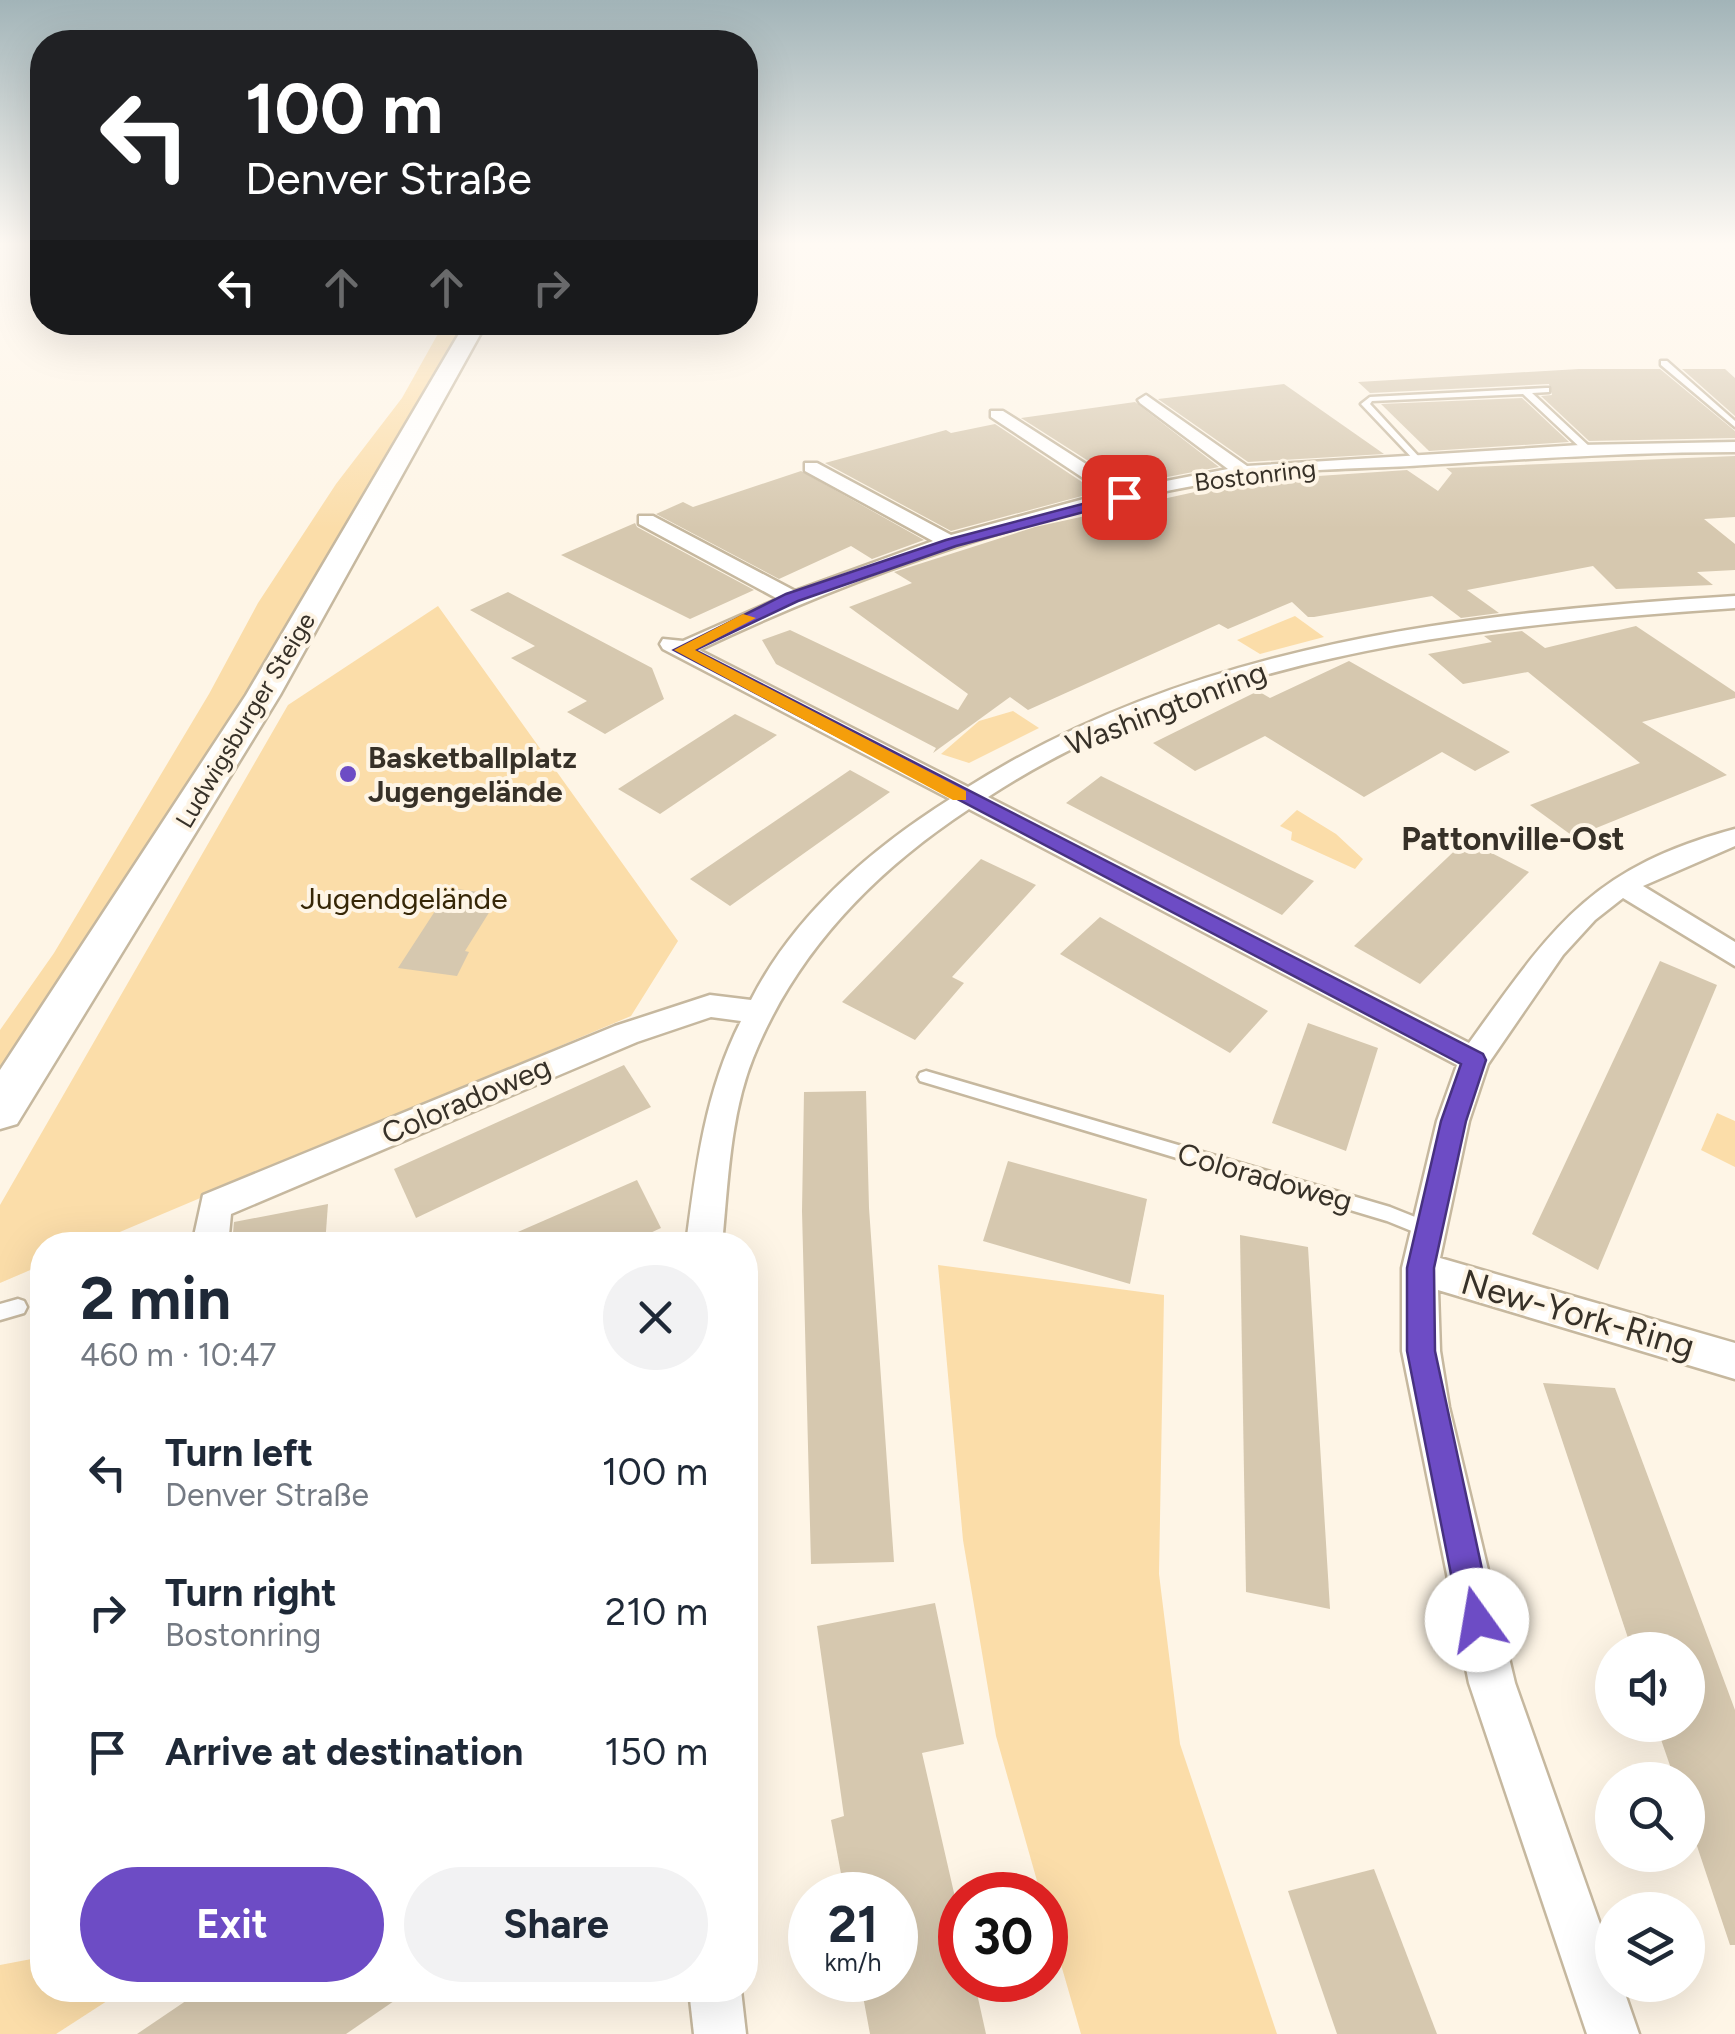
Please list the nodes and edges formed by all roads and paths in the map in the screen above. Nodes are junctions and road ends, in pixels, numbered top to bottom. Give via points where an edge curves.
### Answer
1 (467, 339) edge
2 (1664, 363) dead end
3 (1546, 390) dead end
4 (1526, 392) junction
5 (1146, 400) dead end
6 (997, 414) dead end
7 (1735, 425) edge
8 (1735, 447) edge
9 (1588, 450) junction
10 (1417, 460) junction
11 (811, 467) dead end
12 (1243, 472) junction
13 (1124, 497) junction
14 (646, 520) dead end
15 (951, 543) junction
16 (792, 598) junction
17 (1735, 602) edge
18 (965, 798) junction
19 (1735, 836) edge
20 (1622, 885) junction
21 (1735, 956) edge
22 (759, 1012) junction
23 (1474, 1060) junction
24 (926, 1077) dead end
25 (0, 1110) edge
26 (1429, 1230) junction
27 (212, 1232) edge
28 (705, 1232) edge
29 (1420, 1268) junction
30 (1735, 1361) edge
31 (716, 2002) edge
32 (720, 2034) edge
33 (1614, 2034) edge

1 - 25 main road, Ludwigsburger Steige via 263,695
2 - 7 lane
3 - 4 lane
4 - 9 lane
4 - 10 lane via 1370,399 1365,404
5 - 12 street
6 - 13 street
8 - 9 street, Bostonring
9 - 10 street, Bostonring
10 - 12 street, Bostonring
11 - 15 street
12 - 13 street, Bostonring
13 - 15 street, Bostonring
14 - 16 street
15 - 16 street, Bostonring
16 - 18 street, Bostonring via 673,645
17 - 18 street, Washingtonring via 1480,622 1272,665 1102,726
18 - 22 street, Washingtonring via 906,839 803,938
18 - 23 street
19 - 20 street, New-York-Ring
20 - 21 street
20 - 23 street, New-York-Ring via 1553,948
22 - 27 street, Coloradoweg via 710,1006 626,1034 215,1206
22 - 28 street, Washingtonring via 738,1058 715,1148
23 - 26 street, New-York-Ring
24 - 26 lane, Coloradoweg
26 - 29 street, New-York-Ring
29 - 30 street, New-York-Ring
29 - 33 street, New-York-Ring via 1430,1407 1492,1683
31 - 32 street

